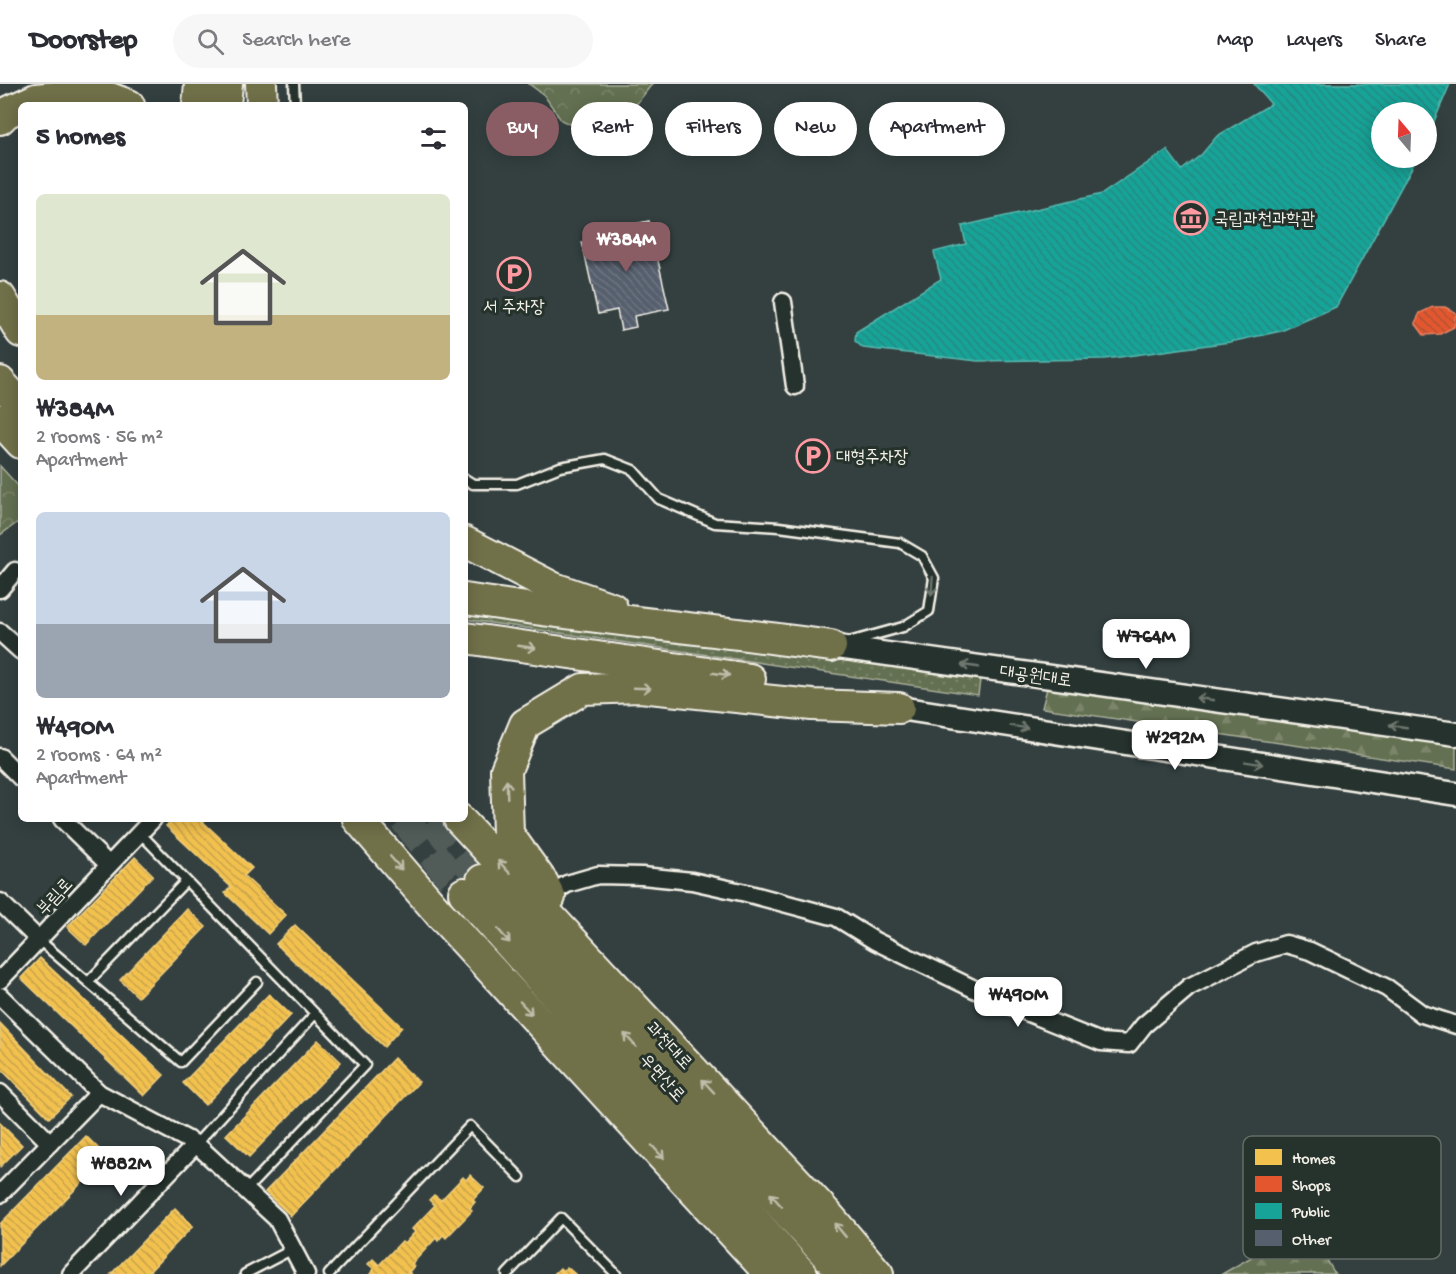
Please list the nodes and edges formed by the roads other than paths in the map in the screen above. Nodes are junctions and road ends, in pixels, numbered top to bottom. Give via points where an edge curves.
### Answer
1 (200, 84) edge
2 (227, 84) edge
3 (261, 84) edge
4 (294, 84) edge
5 (29, 102) edge
6 (121, 102) edge
7 (198, 102) edge
8 (225, 102) edge
9 (262, 102) edge
10 (295, 102) edge
11 (18, 107) edge
12 (0, 119) edge
13 (0, 290) edge
14 (0, 297) edge
15 (783, 302) dead end
16 (18, 309) edge
17 (18, 327) edge
18 (0, 333) edge
19 (18, 352) edge
20 (0, 382) edge
21 (795, 386) dead end
22 (18, 402) edge
23 (0, 420) edge
24 (18, 440) edge
25 (468, 481) edge
26 (468, 544) edge
27 (468, 564) edge
28 (15, 571) dead end
29 (554, 588) junction
30 (0, 589) edge
31 (468, 598) edge
32 (657, 624) junction
33 (0, 632) edge
34 (468, 639) edge
35 (831, 646) junction
36 (18, 648) edge
37 (899, 708) junction
38 (1456, 734) edge
39 (0, 757) edge
40 (18, 775) edge
41 (1456, 794) edge
42 (65, 822) edge
43 (150, 822) edge
44 (361, 822) edge
45 (462, 822) edge
46 (140, 833) junction
47 (109, 865) junction
48 (186, 881) junction
49 (549, 895) junction
50 (0, 902) edge
51 (568, 935) junction
52 (39, 940) junction
53 (0, 980) edge
54 (88, 982) junction
55 (256, 982) dead end
56 (0, 996) edge
57 (315, 1014) junction
58 (1456, 1025) edge
59 (0, 1093) edge
60 (99, 1093) junction
61 (50, 1143) junction
62 (196, 1144) junction
63 (520, 1177) dead end
64 (246, 1190) junction
65 (0, 1194) edge
66 (293, 1249) junction
67 (71, 1274) edge
68 (245, 1274) edge
69 (306, 1274) edge
70 (329, 1274) edge
71 (507, 1274) edge
72 (616, 1274) edge
73 (770, 1274) edge
74 (802, 1274) edge
75 (844, 1274) edge
76 (878, 1274) edge

1 - 7 highway
2 - 8 highway
3 - 9 highway
4 - 10 lane
5 - 6 highway via 88,93
11 - 12 highway
13 - 16 highway
14 - 17 highway
15 - 21 street
18 - 19 highway
20 - 22 highway
23 - 24 highway
25 -> 35 lane via 518,484 560,467 605,459 633,470 659,498 715,523 900,543 922,556 934,578 929,611 903,627
26 - 29 highway
27 - 29 highway
28 - 30 street
29 - 32 highway
31 - 32 highway via 573,616
32 - 35 highway
33 - 36 street
34 -> 37 highway via 870,695
38 -> 35 street, 대공원대로
37 -> 41 street
49 -> 37 highway via 508,834 506,770 525,724 583,689 640,687 812,705
39 - 40 street
42 - 47 street
43 - 46 street, 부림로
44 -> 73 highway
51 -> 45 highway, 과천대로
46 - 47 street, 부림로
46 - 48 lane
47 - 52 street, 부림로
48 - 54 lane
48 - 57 lane
49 - 51 highway
49 - 58 street via 567,884 598,875 642,876 703,884 836,917 999,1001 1101,1042 1129,1044 1144,1025 1189,987 1256,953 1286,944 1310,951 1388,988 1422,1014
50 - 52 street, 부림로
76 -> 51 highway, 과천대로 via 820,1206
52 - 53 street
52 - 54 lane
54 - 55 lane via 181,1062
56 - 60 street
57 - 62 lane
57 - 64 lane via 365,1065
59 - 61 street
60 - 61 street
60 - 62 street
61 - 65 street
62 - 64 street
62 - 67 street
63 - 70 lane via 470,1126
64 - 66 street via 277,1219
66 - 68 lane
66 - 69 street
71 - 72 lane via 561,1218
75 -> 74 highway, 우면산로 via 473,887

